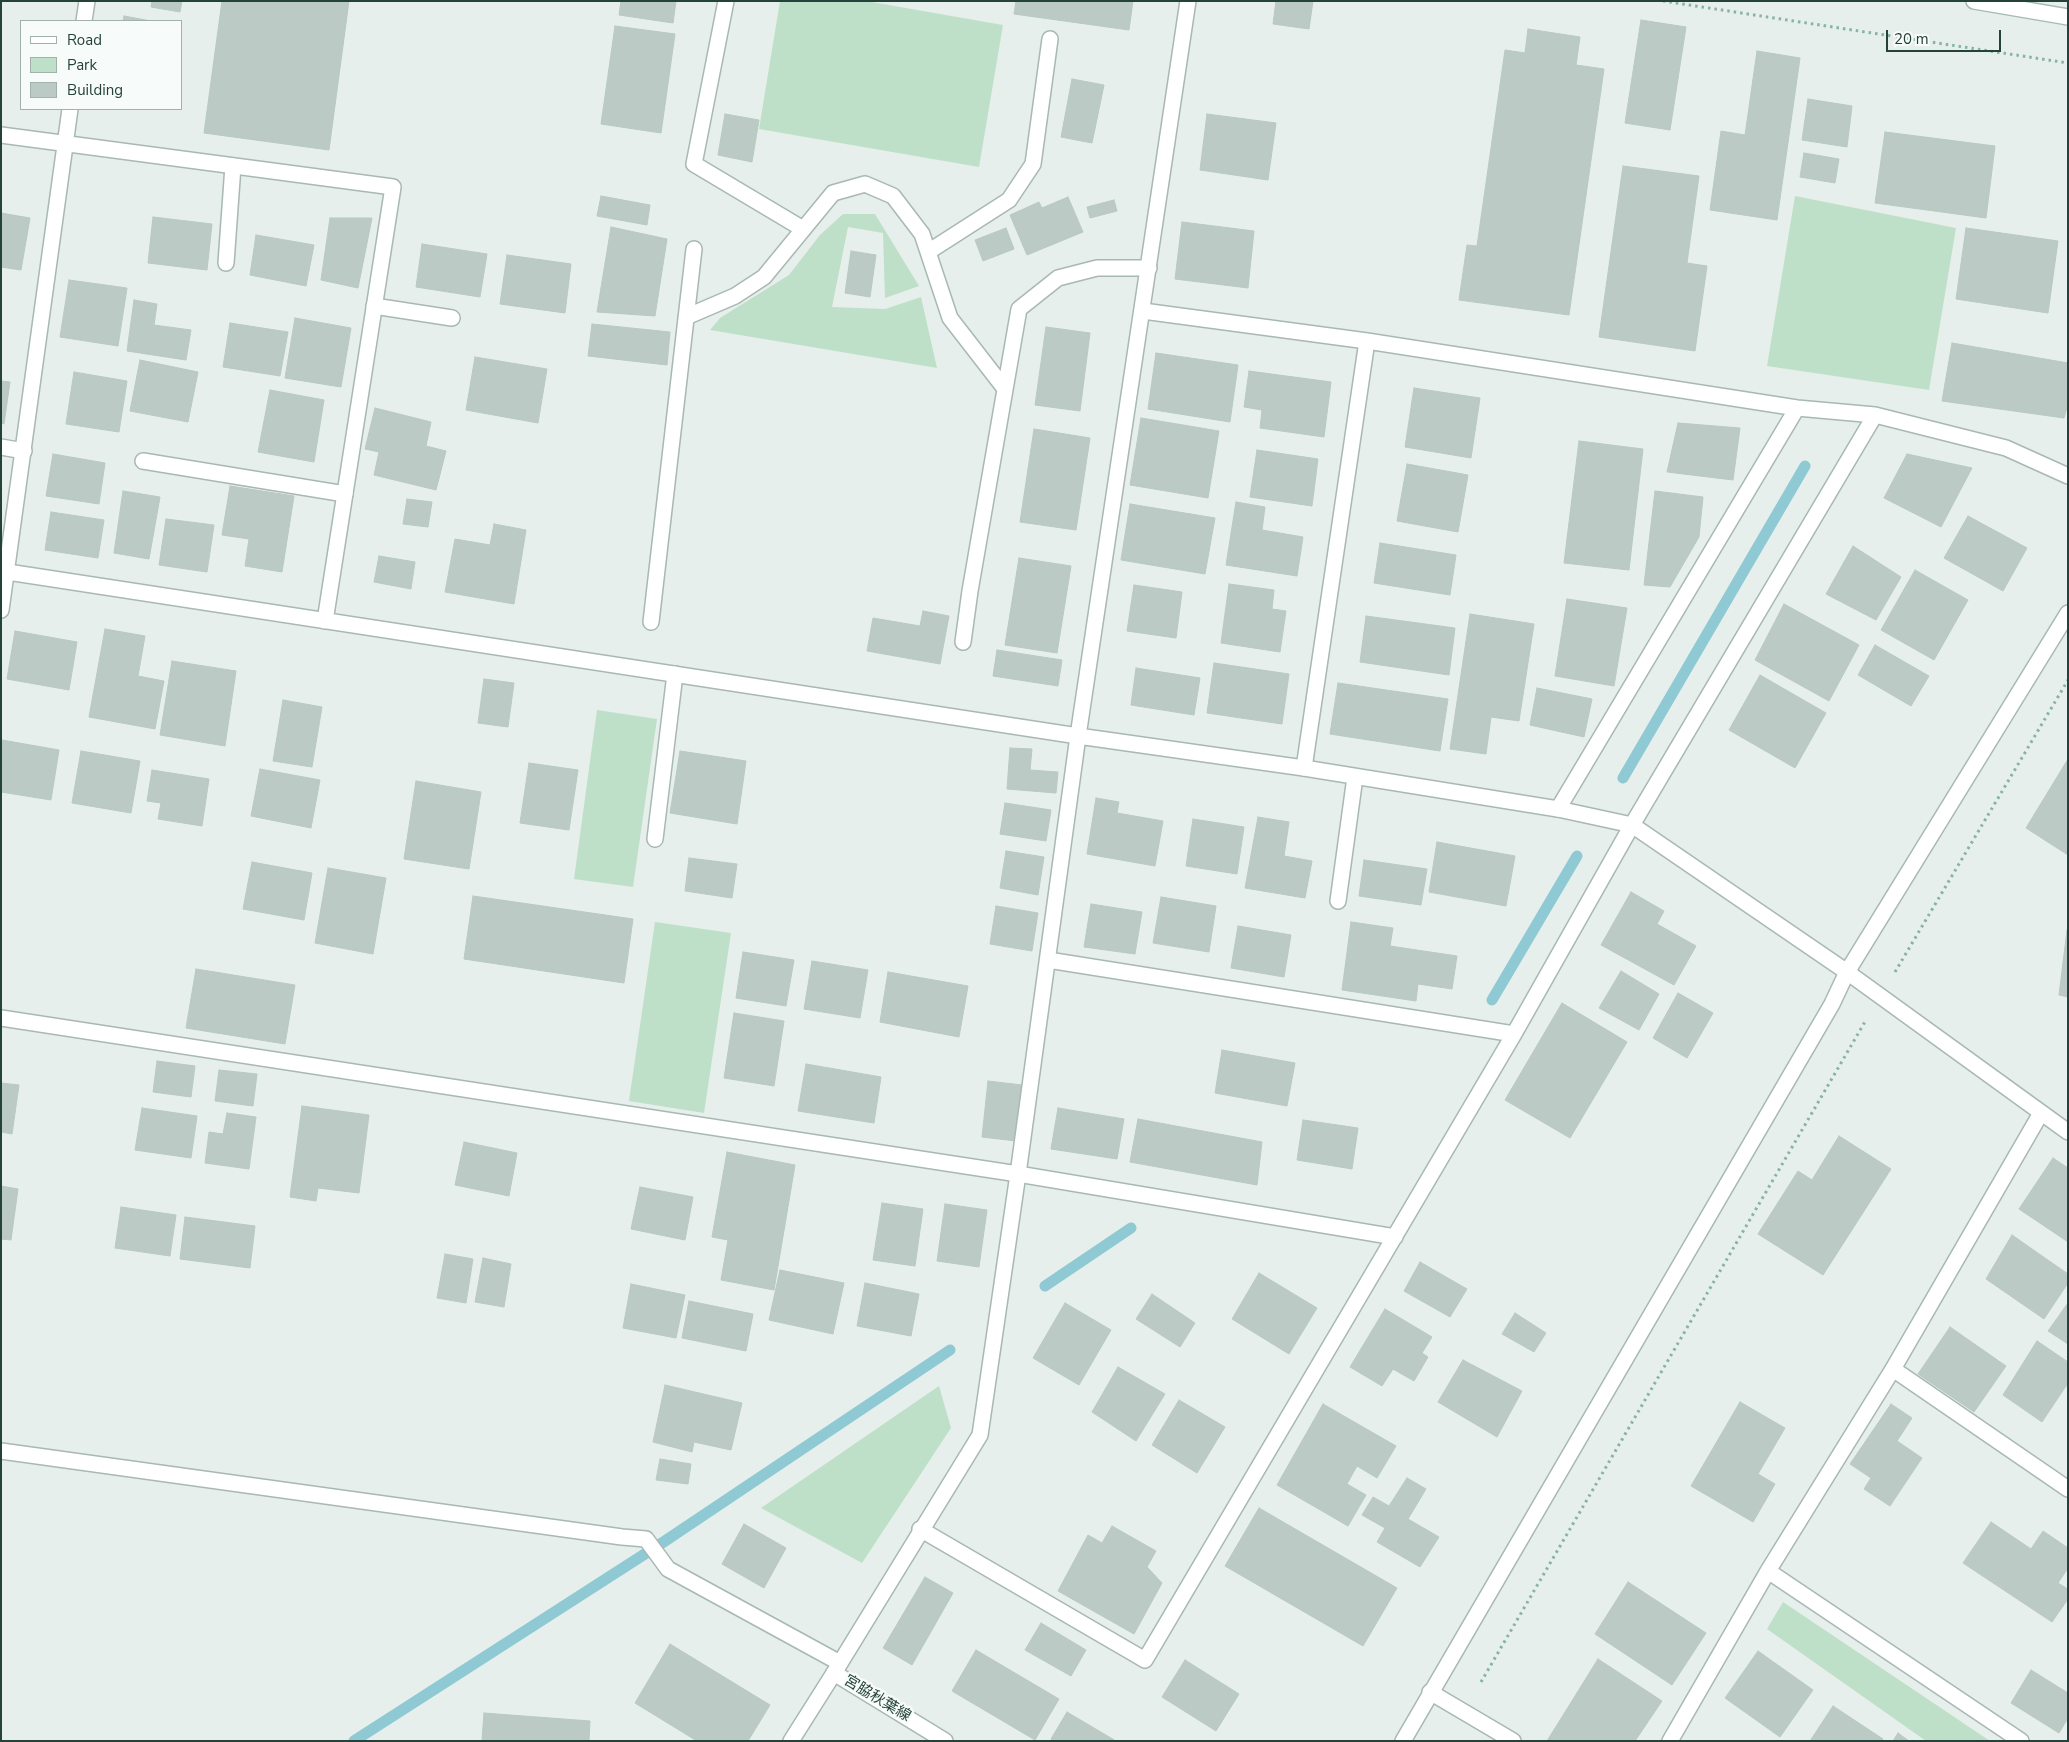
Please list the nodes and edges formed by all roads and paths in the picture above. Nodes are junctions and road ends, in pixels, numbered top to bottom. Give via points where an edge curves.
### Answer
1 (87, 1) edge
2 (726, 1) edge
3 (1188, 1) edge
4 (1663, 1) edge
5 (1974, 1) edge
6 (2068, 17) edge
7 (84, 20) edge
8 (1050, 39) dead end
9 (2068, 63) edge
10 (70, 110) edge
11 (1, 135) edge
12 (65, 145) junction
13 (233, 166) junction
14 (803, 229) junction
15 (694, 250) dead end
16 (928, 252) junction
17 (226, 263) dead end
18 (1149, 268) junction
19 (374, 306) junction
20 (1143, 311) junction
21 (686, 316) junction
22 (452, 318) dead end
23 (1367, 341) junction
24 (1005, 389) junction
25 (1797, 408) junction
26 (1875, 415) junction
27 (1, 447) edge
28 (24, 451) junction
29 (143, 461) dead end
30 (2068, 476) edge
31 (345, 494) junction
32 (4, 572) edge
33 (1, 610) edge
34 (2068, 613) edge
35 (325, 621) junction
36 (650, 622) dead end
37 (963, 642) dead end
38 (675, 674) junction
39 (2068, 680) edge
40 (1078, 736) junction
41 (1304, 768) junction
42 (1355, 776) junction
43 (1558, 809) junction
44 (1632, 825) junction
45 (655, 839) dead end
46 (1338, 901) dead end
47 (1048, 960) junction
48 (1847, 972) junction
49 (1881, 996) junction
50 (1, 1018) edge
51 (1514, 1034) junction
52 (2041, 1113) junction
53 (2068, 1132) edge
54 (1018, 1174) junction
55 (1395, 1237) junction
56 (1893, 1369) junction
57 (1, 1451) edge
58 (2068, 1489) edge
59 (920, 1530) junction
60 (1768, 1571) junction
61 (837, 1668) junction
62 (1480, 1682) dead end
63 (1430, 1692) junction
64 (791, 1741) edge
65 (945, 1741) edge
66 (1403, 1741) edge
67 (1513, 1741) edge
68 (1670, 1741) edge
69 (2021, 1741) edge

1 - 7 street
2 - 14 street via 694,164
3 - 18 street
4 - 9 path
5 - 6 street
8 - 16 street via 1033,164 1008,200
10 - 12 street
11 - 12 street
12 - 13 street
12 - 28 street
13 - 17 street
13 - 19 street via 393,187
14 - 16 street via 833,193 865,184 893,196 922,234
14 - 21 street via 764,277 735,296
15 - 21 street
16 - 24 street via 950,318
18 - 20 street
18 - 24 street via 1097,268 1058,278 1020,309
19 - 22 street
19 - 31 street
20 - 23 street
20 - 40 street
21 - 36 street
23 - 25 street
23 - 41 street
24 - 37 street
25 - 26 street
25 - 43 street
26 - 30 street via 2006,448
26 - 44 street
27 - 28 street
28 - 32 street
29 - 31 street
31 - 35 street
32 - 33 street
32 - 35 street
34 - 48 street
35 - 38 street
38 - 40 street
38 - 45 street
39 - 49 path
40 - 41 street
40 - 47 street
41 - 42 street
42 - 43 street
42 - 46 street
43 - 44 street
44 - 48 street
44 - 51 street
47 - 51 street
47 - 54 street
48 - 49 street
48 - 63 street via 1832,1004
49 - 52 street
49 - 62 path
50 - 54 street
51 - 55 street
52 - 53 street
52 - 56 street
54 - 55 street
54 - 59 street via 980,1435
55 - 59 street via 1145,1660
56 - 58 street
56 - 60 street
57 - 61 street, 宮脇秋葉線 via 646,1539 668,1569
59 - 61 street
60 - 68 street
60 - 69 street
61 - 64 street
61 - 65 street, 宮脇秋葉線
63 - 66 street
63 - 67 street

